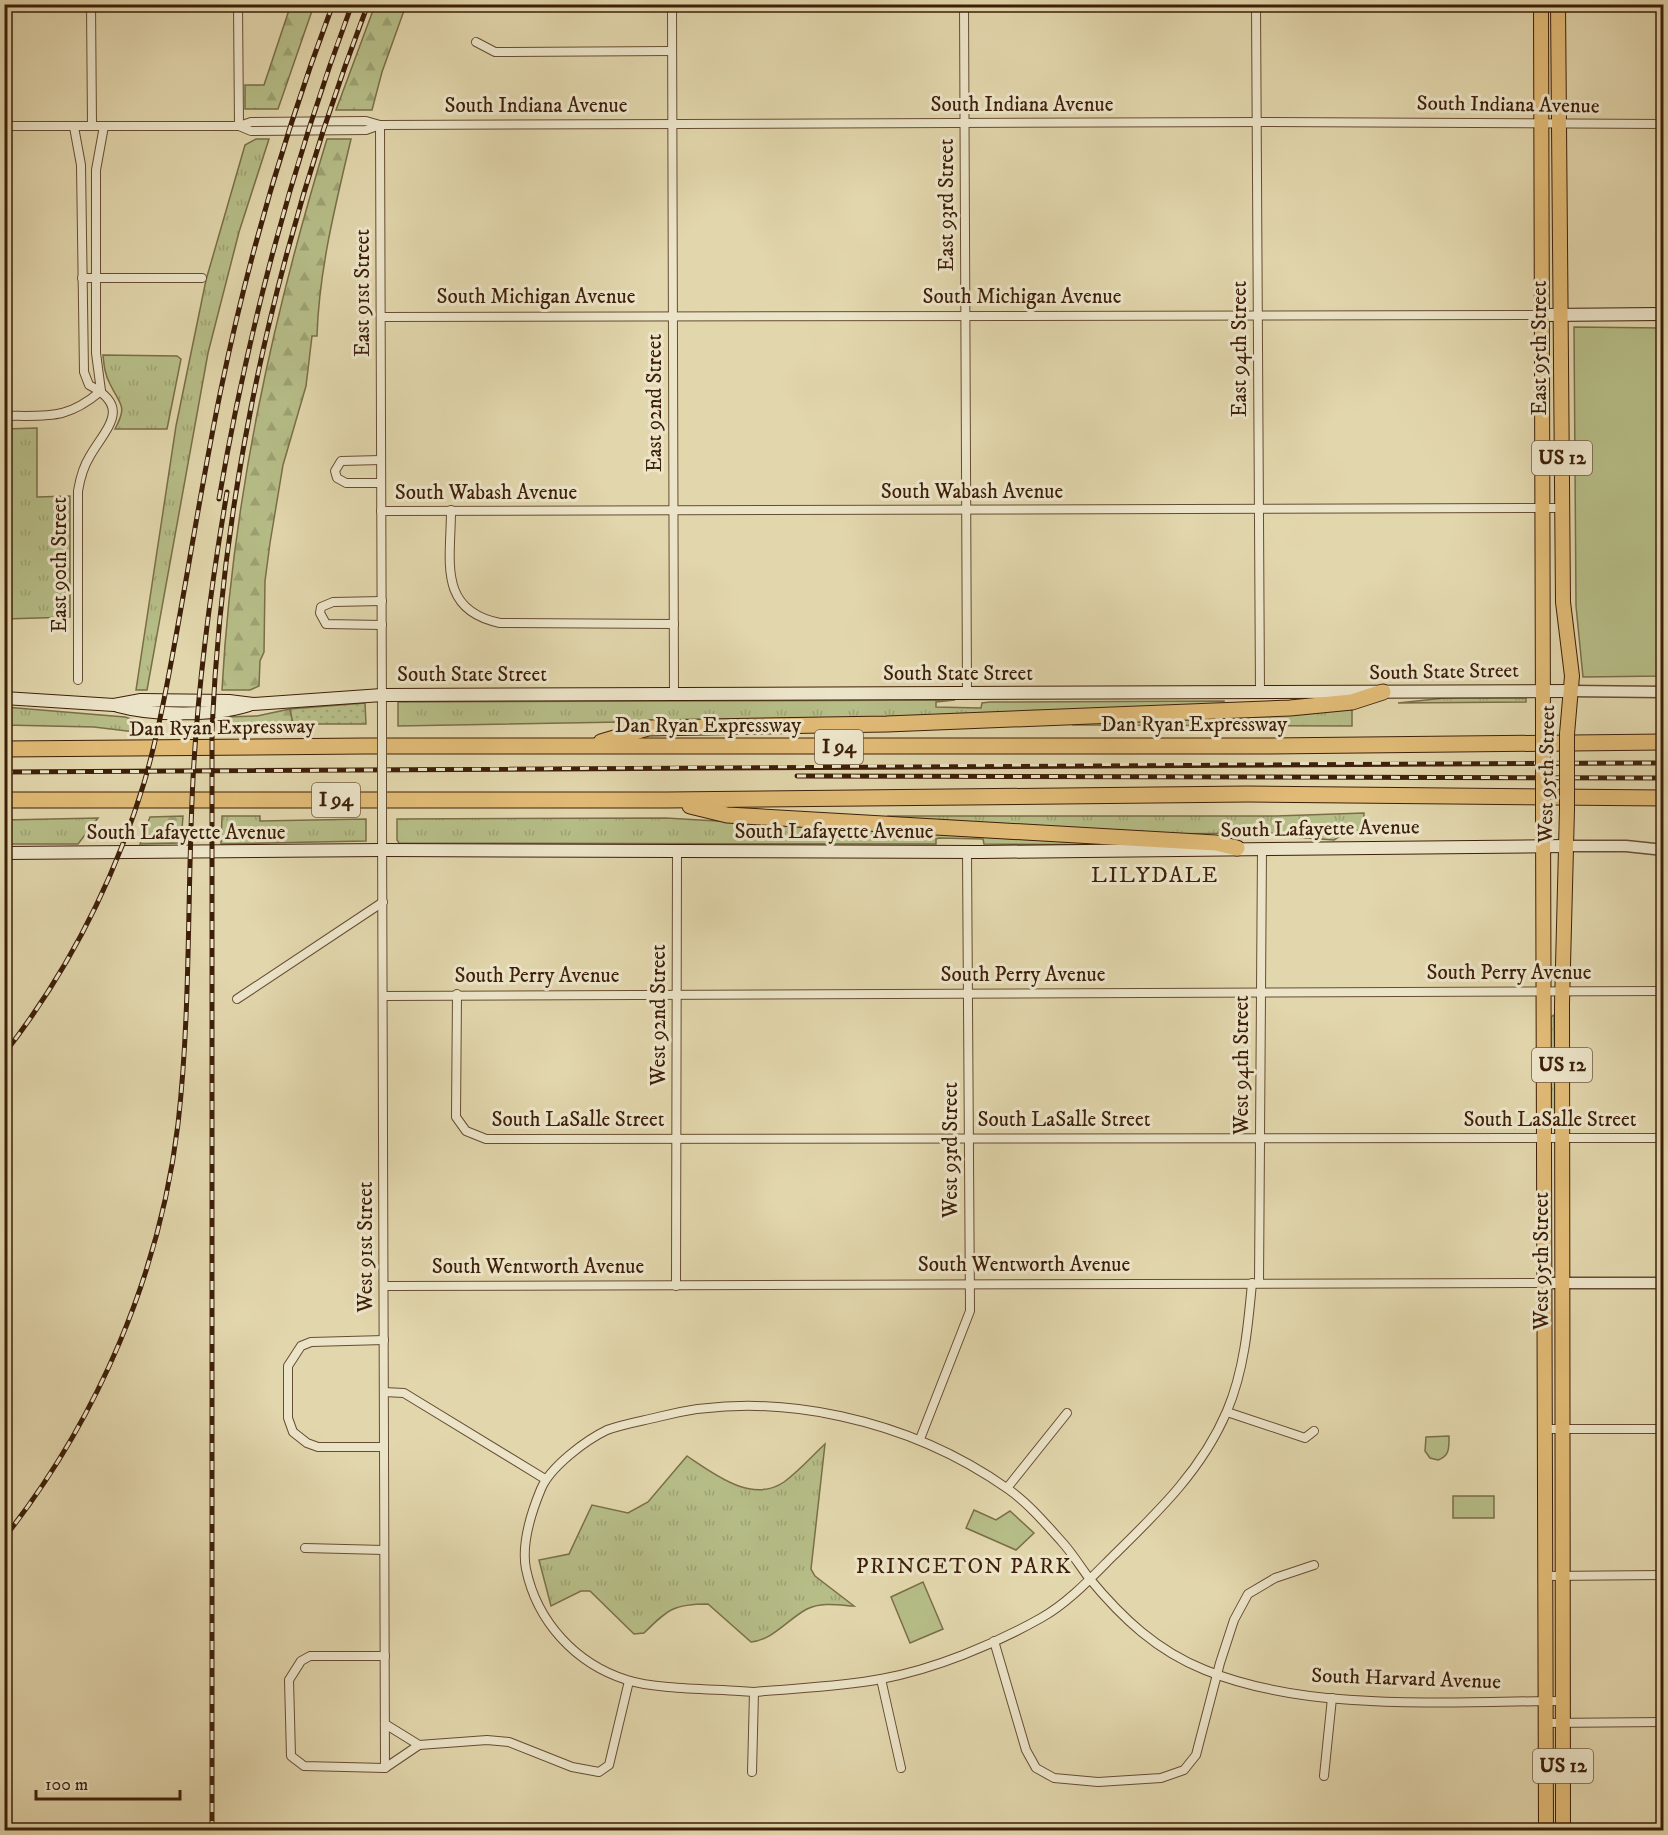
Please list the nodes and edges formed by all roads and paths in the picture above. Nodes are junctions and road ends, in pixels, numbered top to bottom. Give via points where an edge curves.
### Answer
1 (92, 4) edge
2 (238, 4) edge
3 (672, 4) edge
4 (964, 4) edge
5 (1256, 4) edge
6 (1541, 4) edge
7 (1558, 4) edge
8 (476, 42) dead end
9 (672, 51) junction
10 (1257, 122) junction
11 (965, 123) junction
12 (1542, 123) junction
13 (1559, 123) junction
14 (672, 124) junction
15 (1664, 124) edge
16 (380, 125) junction
17 (4, 126) edge
18 (92, 126) junction
19 (104, 126) junction
20 (239, 126) junction
21 (74, 127) junction
22 (82, 278) junction
23 (97, 278) junction
24 (202, 278) dead end
25 (1561, 314) junction
26 (1664, 314) edge
27 (1543, 315) junction
28 (965, 316) junction
29 (1258, 316) junction
30 (381, 317) junction
31 (673, 317) junction
32 (101, 391) junction
33 (4, 416) edge
34 (381, 460) junction
35 (381, 483) junction
36 (1544, 508) junction
37 (1562, 508) junction
38 (451, 510) junction
39 (966, 510) junction
40 (1259, 510) junction
41 (381, 511) junction
42 (674, 511) junction
43 (382, 601) junction
44 (674, 624) junction
45 (382, 625) junction
46 (78, 681) dead end
47 (1543, 691) junction
48 (1570, 691) junction
49 (1664, 692) edge
50 (967, 693) junction
51 (1260, 693) junction
52 (1383, 693) junction
53 (382, 694) junction
54 (674, 694) junction
55 (4, 698) edge
56 (382, 726) joint
57 (1664, 742) edge
58 (583, 747) junction
59 (8, 748) edge
60 (1664, 798) edge
61 (4, 800) edge
62 (667, 801) junction
63 (1567, 846) junction
64 (1544, 847) junction
65 (1237, 848) junction
66 (1262, 848) junction
67 (383, 850) junction
68 (1664, 850) edge
69 (677, 851) junction
70 (967, 852) junction
71 (4, 853) edge
72 (383, 902) junction
73 (1545, 991) junction
74 (1562, 991) junction
75 (1664, 991) edge
76 (1260, 992) junction
77 (677, 993) junction
78 (968, 993) junction
79 (457, 994) junction
80 (383, 996) junction
81 (237, 999) dead end
82 (676, 1138) junction
83 (969, 1138) junction
84 (1260, 1138) junction
85 (1545, 1138) junction
86 (1563, 1138) junction
87 (1664, 1138) edge
88 (1546, 1282) junction
89 (1563, 1282) junction
90 (1255, 1283) junction
91 (1664, 1283) edge
92 (970, 1284) junction
93 (384, 1286) junction
94 (676, 1286) junction
95 (384, 1340) junction
96 (384, 1392) junction
97 (1227, 1412) junction
98 (1067, 1413) dead end
99 (1545, 1429) junction
100 (1562, 1429) junction
101 (1664, 1429) edge
102 (1314, 1431) dead end
103 (920, 1439) junction
104 (384, 1447) junction
105 (545, 1479) junction
106 (1007, 1488) junction
107 (305, 1548) dead end
108 (384, 1550) junction
109 (1314, 1566) dead end
110 (1545, 1575) junction
111 (1562, 1575) junction
112 (1664, 1575) edge
113 (1090, 1579) junction
114 (994, 1641) junction
115 (385, 1656) junction
116 (1216, 1675) junction
117 (881, 1679) junction
118 (629, 1680) junction
119 (754, 1692) junction
120 (1332, 1698) junction
121 (1546, 1701) junction
122 (1563, 1701) junction
123 (1664, 1722) edge
124 (1546, 1723) junction
125 (1563, 1723) junction
126 (385, 1724) junction
127 (419, 1745) junction
128 (385, 1768) junction
129 (901, 1768) dead end
130 (752, 1772) dead end
131 (1324, 1776) dead end
132 (1546, 1830) edge
133 (1563, 1830) edge

1 - 18 street
2 - 20 street
3 - 9 street, East 92nd Street
4 - 11 street, East 93rd Street
5 - 10 street, East 94th Street
6 - 12 main road, East 95th Street / US 12
7 - 13 main road, East 95th Street / US 12
8 - 9 street via 495,52
9 - 14 street, East 92nd Street
10 - 11 street, South Indiana Avenue
10 - 12 street, South Indiana Avenue
10 - 29 street, East 94th Street
11 - 14 street, South Indiana Avenue
11 - 28 street, East 93rd Street
12 - 13 street, South Indiana Avenue
12 - 27 main road, East 95th Street / US 12
13 - 15 street, South Indiana Avenue
13 - 25 main road, East 95th Street / US 12
14 - 16 street, South Indiana Avenue
14 - 31 street, East 92nd Street
16 - 20 street, South Indiana Avenue via 366,130 262,130
16 - 30 street, East 91st Street
17 - 21 street, South Indiana Avenue
18 - 19 street, South Indiana Avenue
18 - 21 street, South Indiana Avenue
19 - 20 street, South Indiana Avenue
19 - 23 street, East 90th Street via 96,170
21 - 22 street, East 90th Street via 81,165
22 - 23 street
22 - 32 street, East 90th Street via 84,372 89,385
23 - 24 street
23 - 32 street, East 90th Street via 96,353
25 - 26 main road, South Michigan Avenue
25 - 27 main road, South Michigan Avenue
25 - 37 main road, East 95th Street / US 12
27 - 29 street, South Michigan Avenue
27 - 36 main road, East 95th Street / US 12
28 - 29 street, South Michigan Avenue
28 - 31 street, South Michigan Avenue
28 - 39 street, East 93rd Street
29 - 40 street, East 94th Street
30 - 31 street, South Michigan Avenue
30 - 34 street, East 91st Street
31 - 42 street, East 92nd Street
32 - 33 street via 75,411 59,416
32 - 46 street, East 90th Street via 111,401 112,421 85,465 78,491
34 - 35 street, East 91st Street
34 - 35 street via 341,461 335,471 341,482
35 - 41 street, East 91st Street
36 - 37 street, South Wabash Avenue
36 - 40 street, South Wabash Avenue
36 - 47 main road, East 95th Street / US 12
37 - 48 main road, East 95th Street / US 12 via 1563,602 1572,676
38 - 41 street, South Wabash Avenue
38 - 42 street, South Wabash Avenue
38 - 44 street via 453,587 464,608 474,616 500,623
39 - 40 street, South Wabash Avenue
39 - 42 street, South Wabash Avenue
39 - 50 street, East 93rd Street
40 - 51 street, East 94th Street
41 - 43 street, East 91st Street
42 - 44 street, East 92nd Street
43 - 45 street, East 91st Street
43 - 45 street via 333,602 321,607 320,613 326,624
44 - 54 street, East 92nd Street
45 - 53 street, East 91st Street
47 - 48 main road, South State Street
47 - 52 main road, South State Street
47 - 64 main road, West 95th Street / US 12, bridge
48 - 49 street, South State Street
48 - 63 main road, West 95th Street / US 12, bridge
50 - 51 main road, South State Street
50 - 54 main road, South State Street
51 - 52 main road, South State Street
52 - 58 highway via 1352,702 1290,708 648,728
53 - 54 main road, South State Street
53 - 55 main road, South State Street via 253,704 227,712 137,711 114,705
53 - 56 street, East 91st Street
56 - 67 street, West 91st Street, bridge
57 - 58 highway, Dan Ryan Expressway / I 94
58 - 59 highway, Dan Ryan Expressway / I 94
60 - 62 highway, I 94 via 1248,794
61 - 62 highway, I 94
62 - 65 highway via 727,815 1216,843
63 - 64 main road, South Lafayette Avenue
63 - 68 street, South Lafayette Avenue
63 - 74 main road, West 95th Street / US 12
64 - 66 main road, South Lafayette Avenue
64 - 73 main road, West 95th Street / US 12
65 - 66 main road, South Lafayette Avenue
65 - 70 main road, South Lafayette Avenue
66 - 76 street, West 94th Street
67 - 69 main road, South Lafayette Avenue
67 - 71 main road, South Lafayette Avenue
67 - 72 street, West 91st Street
69 - 70 main road, South Lafayette Avenue
69 - 77 street, West 92nd Street
70 - 78 street, West 93rd Street
72 - 80 street, West 91st Street
72 - 81 street
73 - 74 street, South Perry Avenue
73 - 76 street, South Perry Avenue
73 - 85 main road, West 95th Street / US 12
74 - 75 street, South Perry Avenue
74 - 86 main road, West 95th Street / US 12
76 - 78 street, South Perry Avenue
76 - 84 street, West 94th Street
77 - 78 street, South Perry Avenue
77 - 79 street, South Perry Avenue
77 - 82 street, West 92nd Street
78 - 83 street, West 93rd Street
79 - 80 street, South Perry Avenue
79 - 82 street, South LaSalle Street via 455,1107 456,1117 466,1131 486,1138
80 - 93 street, West 91st Street
82 - 83 street, South LaSalle Street
82 - 94 street, West 92nd Street
83 - 84 street, South LaSalle Street
83 - 92 street, West 93rd Street
84 - 85 street, South LaSalle Street
84 - 90 street, West 94th Street
85 - 86 street, South LaSalle Street
85 - 88 main road, West 95th Street / US 12
86 - 87 street, South LaSalle Street
86 - 89 main road, West 95th Street / US 12
88 - 89 street, South Wentworth Avenue
88 - 90 street, South Wentworth Avenue
88 - 99 main road, West 95th Street / US 12
89 - 91 street, South Wentworth Avenue
89 - 100 main road, West 95th Street / US 12
90 - 92 street, South Wentworth Avenue
90 - 97 street, West 94th Street via 1238,1383
92 - 94 street, South Wentworth Avenue
92 - 103 street, West 93rd Street via 970,1311
93 - 94 street, South Wentworth Avenue
93 - 95 street, West 91st Street
95 - 96 street, West 91st Street
95 - 104 street via 311,1342 301,1346 288,1366 288,1418 293,1432 318,1447
96 - 104 street, West 91st Street
96 - 105 street via 404,1393
97 - 102 street via 1286,1434 1305,1438
97 - 113 street, West 94th Street via 1206,1455 1174,1496
98 - 106 street
99 - 100 street
99 - 110 main road, West 95th Street / US 12
100 - 101 street
100 - 111 main road, West 95th Street / US 12
103 - 105 street, South Harvard Avenue via 847,1417 737,1407 668,1415 607,1430 574,1452
103 - 106 street, South Harvard Avenue
104 - 108 street, West 91st Street
105 - 118 street via 531,1514 525,1567 540,1611 572,1649
106 - 113 street, South Harvard Avenue via 1064,1544
107 - 108 street
108 - 115 street, West 91st Street
109 - 116 street via 1275,1578 1248,1594 1234,1620
110 - 111 street
110 - 121 main road, West 95th Street / US 12
111 - 112 street
111 - 122 main road, West 95th Street / US 12
113 - 114 street via 1043,1617
113 - 116 street, South Harvard Avenue via 1146,1638 1177,1658
114 - 116 street via 1026,1750 1036,1768 1054,1778 1098,1782 1161,1778 1184,1770 1196,1755
114 - 117 street
115 - 126 street, West 91st Street
115 - 128 street via 310,1656 289,1680 291,1756 308,1766
116 - 120 street, South Harvard Avenue
117 - 119 street
117 - 129 street
118 - 119 street
118 - 127 street via 609,1765 599,1772 572,1767 509,1742
119 - 130 street
120 - 121 street, South Harvard Avenue
120 - 131 street
121 - 122 street, South Harvard Avenue
121 - 124 main road, West 95th Street / US 12
122 - 125 main road, West 95th Street / US 12
123 - 125 street
124 - 125 street
124 - 132 main road, West 95th Street / US 12
125 - 133 main road, West 95th Street / US 12
126 - 127 street
126 - 128 street, West 91st Street
127 - 128 street

